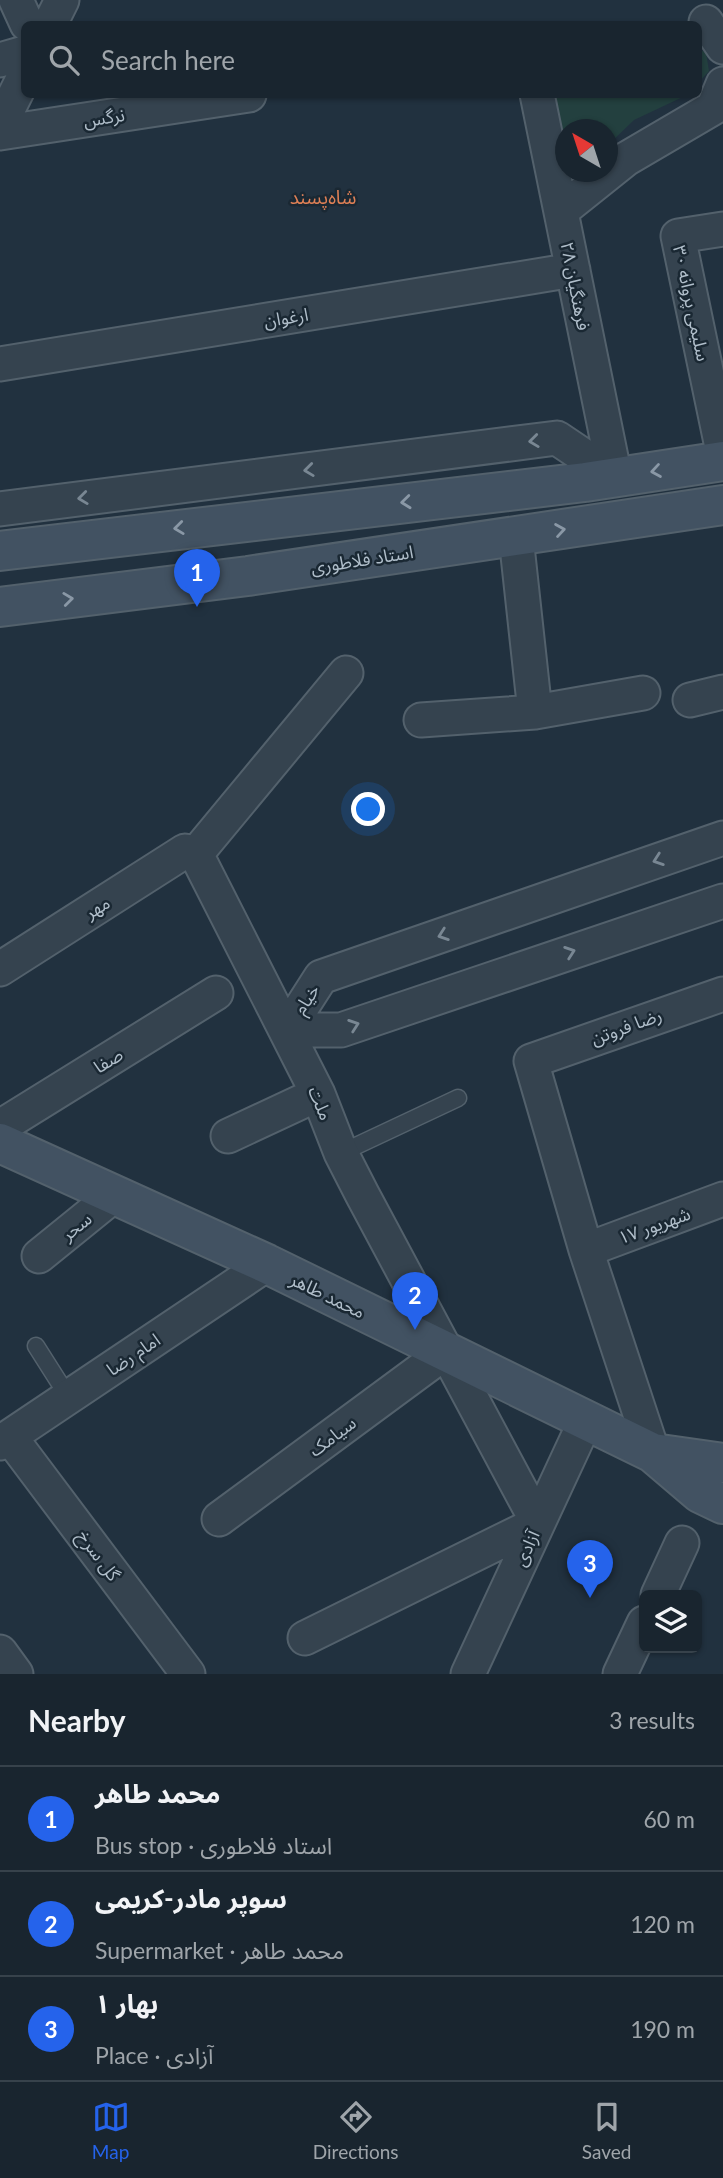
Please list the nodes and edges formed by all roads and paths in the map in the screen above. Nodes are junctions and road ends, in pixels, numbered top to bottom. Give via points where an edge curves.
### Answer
1 (16, 0) edge
2 (62, 0) edge
3 (26, 21) edge
4 (52, 21) edge
5 (21, 54) edge
6 (0, 60) edge
7 (21, 83) edge
8 (229, 98) edge
9 (538, 98) edge
10 (720, 99) edge
11 (0, 125) edge
12 (0, 133) edge
13 (561, 211) junction
14 (723, 229) edge
15 (573, 270) junction
16 (712, 342) edge
17 (0, 364) edge
18 (723, 452) edge
19 (723, 461) edge
20 (615, 477) junction
21 (456, 496) junction
22 (723, 505) edge
23 (0, 509) edge
24 (516, 537) junction
25 (460, 545) junction
26 (0, 551) edge
27 (0, 607) edge
28 (346, 673) dead end
29 (723, 692) edge
30 (643, 693) dead end
31 (690, 700) dead end
32 (535, 712) junction
33 (421, 720) dead end
34 (723, 838) edge
35 (196, 854) junction
36 (723, 901) edge
37 (0, 969) edge
38 (216, 993) dead end
39 (723, 994) edge
40 (287, 1030) junction
41 (318, 1094) junction
42 (458, 1098) dead end
43 (0, 1127) edge
44 (228, 1136) dead end
45 (0, 1143) edge
46 (341, 1153) junction
47 (113, 1196) junction
48 (723, 1199) edge
49 (586, 1250) junction
50 (39, 1255) dead end
51 (267, 1264) junction
52 (36, 1346) dead end
53 (444, 1353) junction
54 (69, 1398) junction
55 (585, 1422) junction
56 (5, 1440) edge
57 (653, 1453) junction
58 (723, 1463) edge
59 (723, 1504) edge
60 (219, 1519) dead end
61 (538, 1523) junction
62 (682, 1543) dead end
63 (660, 1590) edge
64 (639, 1634) edge
65 (305, 1638) dead end
66 (0, 1652) edge
67 (16, 1674) edge
68 (188, 1674) edge
69 (468, 1674) edge
70 (620, 1674) edge

1 - 3 street
2 - 4 street
5 - 6 street
7 - 11 street
8 - 12 street, نرگس
9 - 13 street, فرهنگیان ۲۸
10 - 13 street via 626,159
13 - 15 street, فرهنگیان ۲۸
14 - 16 street, سلیمی پروانه ۳۰ via 678,236
15 - 17 street, ارغوان
15 - 20 street, فرهنگیان ۲۸
16 - 18 street, سلیمی پروانه ۳۰
19 -> 20 main road
20 - 21 main road
20 -> 23 street via 557,438
21 - 25 main road
21 -> 26 main road
24 -> 22 main road, استاد فلاطوری
24 - 25 main road, استاد فلاطوری
24 - 32 street
27 -> 25 main road, استاد فلاطوری
28 - 35 street
29 - 31 street
30 - 32 street
32 - 33 street
34 -> 40 street, خیام via 321,977
35 - 37 street, مهر via 184,851
35 - 40 street, ملت
40 -> 36 street, خیام via 341,1030
38 - 43 street, صفا
39 - 49 street, رضا فروتن via 531,1061
40 - 41 street, ملت
41 - 44 street
41 - 46 street, ملت
42 - 46 lane
45 - 47 main road, محمد طاهر
46 - 53 street, ملت
47 - 50 street, سحر
47 - 51 main road, محمد طاهر
48 - 49 street, ۱۷ شهریور
49 - 57 street
51 - 53 main road, محمد طاهر
51 - 54 street, امام رضا
52 - 54 lane
53 - 55 main road, محمد طاهر
53 - 60 street, سیامک
53 - 61 street, ملت
54 - 56 street, امام رضا
55 - 57 main road, محمد طاهر
55 - 61 street, آزادی
56 - 68 street, گل سرخ
57 - 58 main road, محمد طاهر
57 - 59 main road, محمد طاهر via 700,1493
61 - 65 street
61 - 69 street, آزادی
62 - 63 street
64 - 70 street
66 - 67 street

